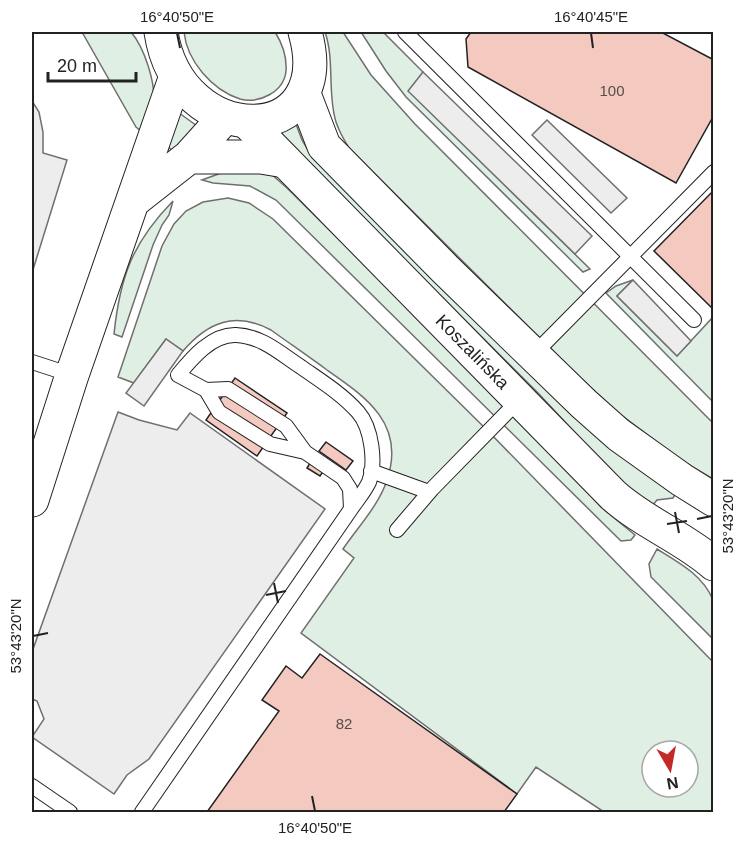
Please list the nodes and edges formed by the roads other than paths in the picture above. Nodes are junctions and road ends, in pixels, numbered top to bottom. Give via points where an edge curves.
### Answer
1 (161, 32) edge
2 (305, 32) edge
3 (407, 32) edge
4 (176, 76) junction
5 (304, 94) junction
6 (236, 119) junction
7 (189, 158) junction
8 (285, 161) junction
9 (714, 172) edge
10 (134, 201) junction
11 (630, 256) junction
12 (694, 320) dead end
13 (533, 355) junction
14 (32, 362) edge
15 (72, 375) junction
16 (206, 390) junction
17 (519, 400) junction
18 (305, 452) junction
19 (371, 471) junction
20 (429, 492) junction
21 (32, 500) edge
22 (714, 500) edge
23 (351, 509) junction
24 (396, 530) dead end
25 (714, 564) edge
26 (32, 786) edge
27 (70, 813) edge
28 (142, 813) edge

1 - 4 main road, Koszalińska
2 - 5 main road via 310,49
3 - 11 lane
4 - 6 main road, Koszalińska via 205,106
4 - 10 main road
5 - 6 main road via 276,117 265,121
5 - 13 main road via 324,146
6 - 7 main road
6 - 8 main road, Koszalińska
7 - 8 main road via 261,157
7 - 10 main road
8 - 17 main road, Koszalińska
9 - 11 lane
10 - 15 main road
11 - 12 lane
11 - 13 lane
13 - 22 main road via 619,435
14 - 15 lane
15 - 21 main road
16 - 18 lane via 219,412 270,444
16 - 18 lane via 228,389 238,395 286,426
16 - 19 lane via 178,375 195,354 215,341 235,335 260,339 336,392 360,414 371,441
17 - 20 lane
17 - 25 main road, Koszalińska via 625,505
18 - 23 lane via 343,478 350,489
19 - 20 lane
19 - 23 lane via 369,483
20 - 24 lane
23 - 28 lane
26 - 27 lane

